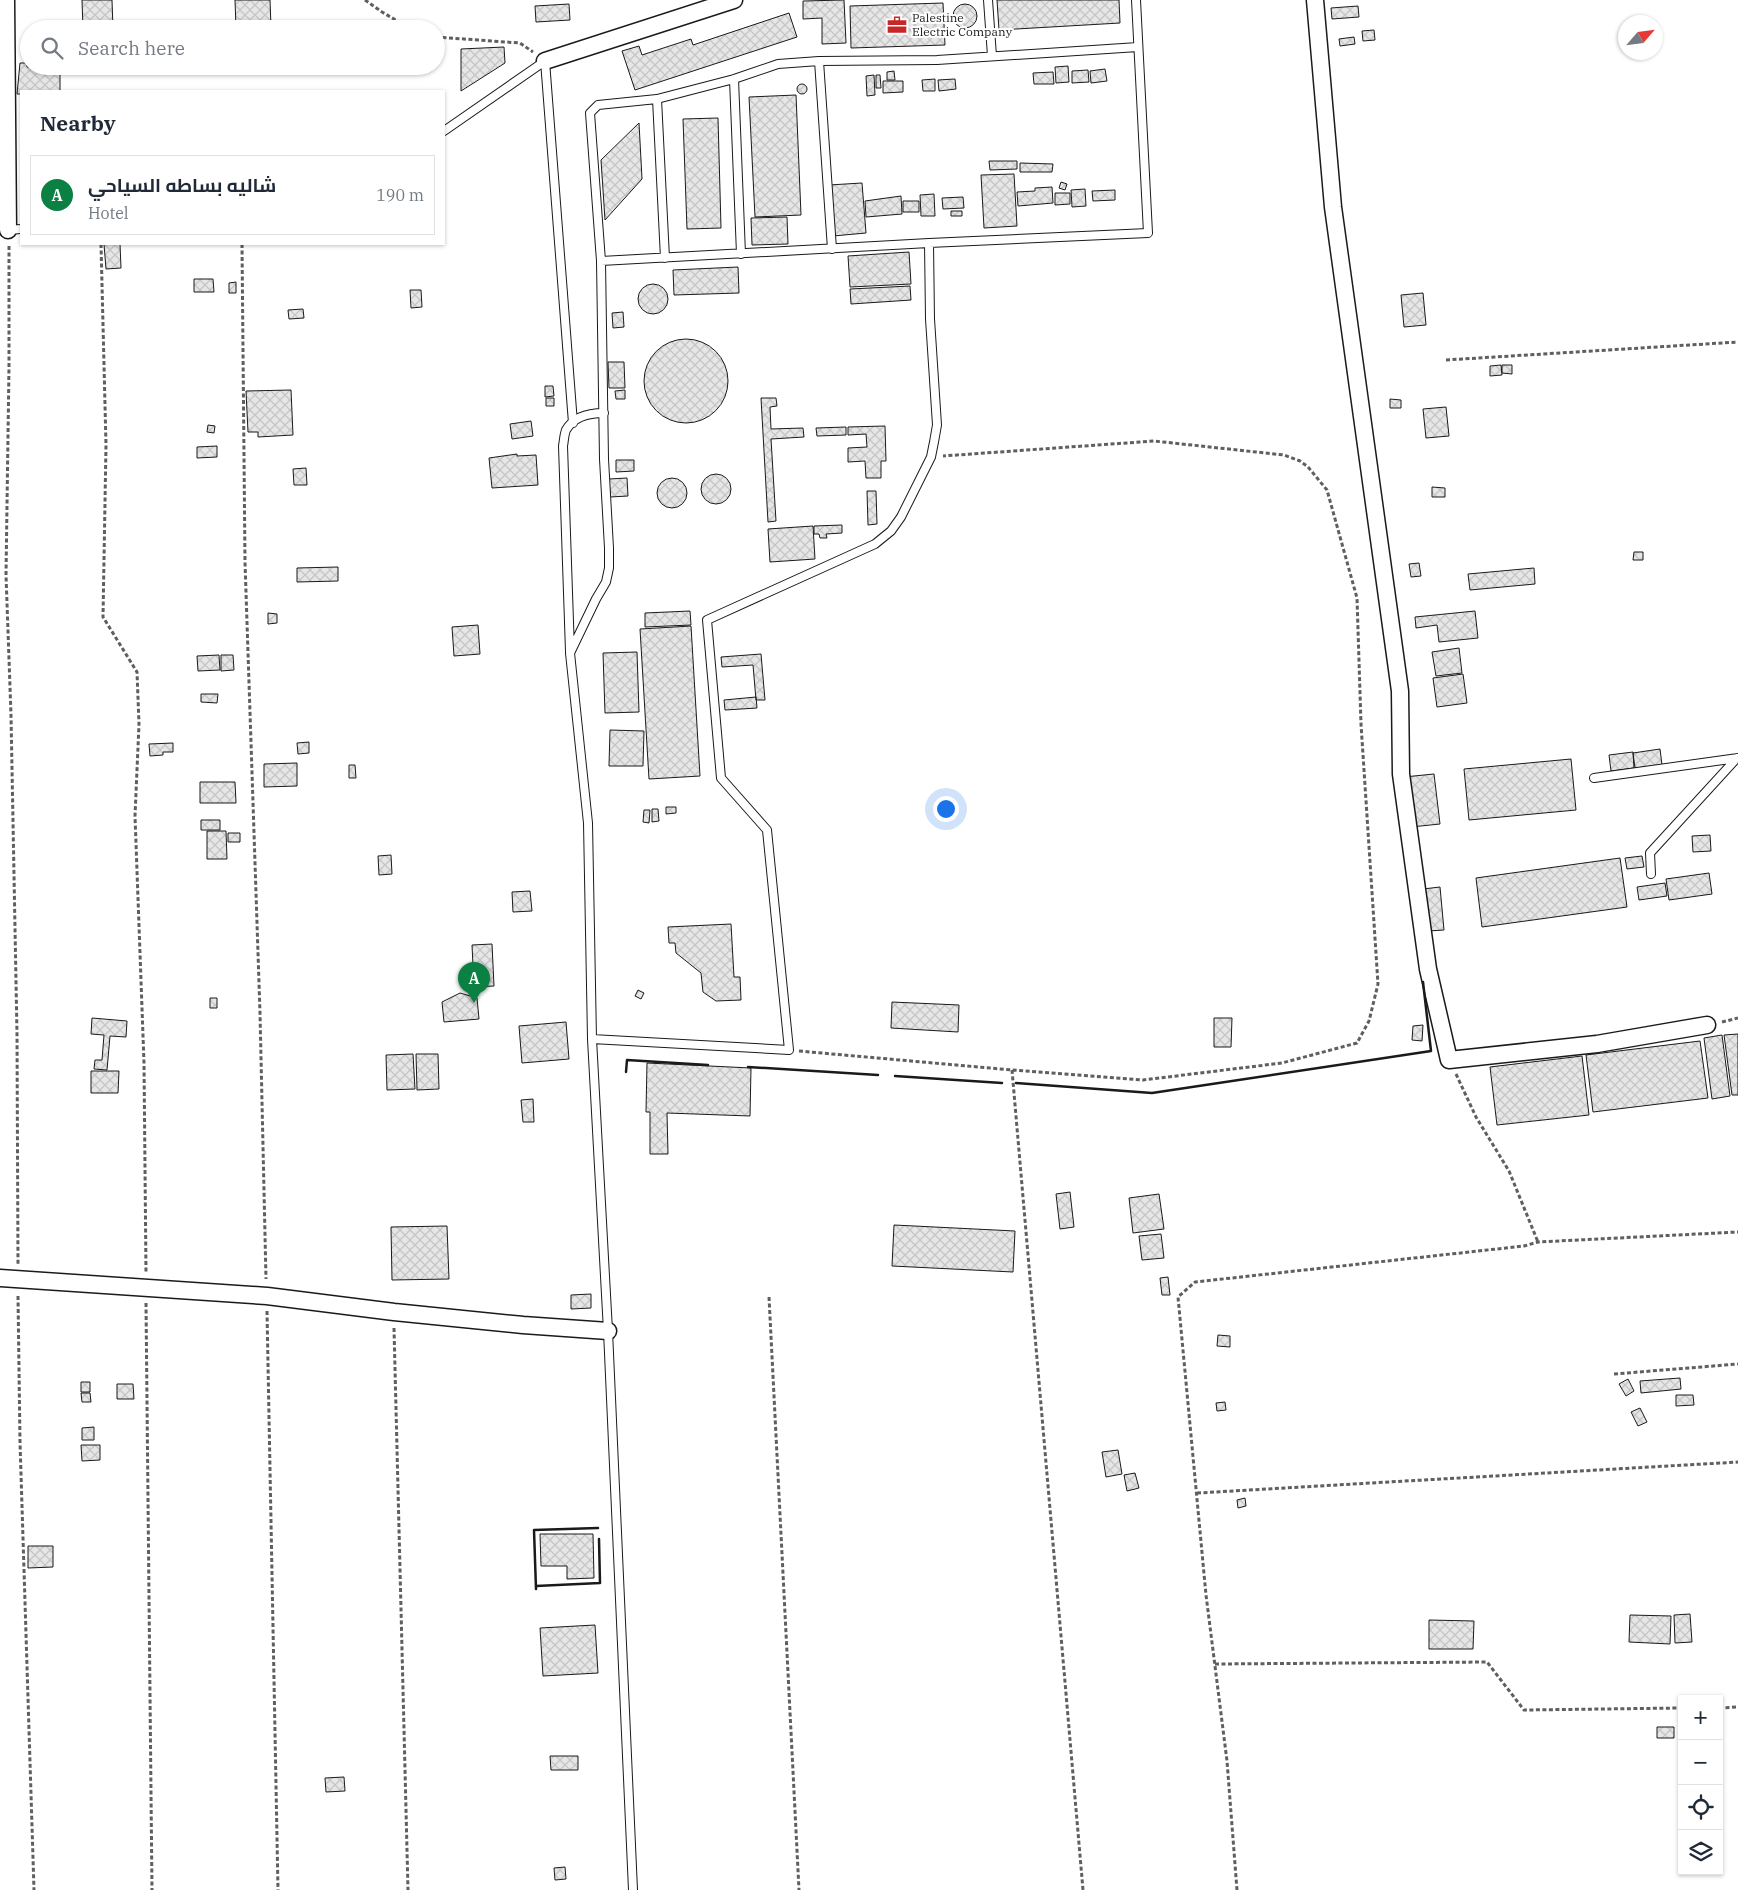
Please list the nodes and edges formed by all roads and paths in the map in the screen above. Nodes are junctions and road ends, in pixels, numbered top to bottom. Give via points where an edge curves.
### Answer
1 (6, 0) edge
2 (365, 0) edge
3 (734, 0) edge
4 (988, 0) edge
5 (1136, 0) edge
6 (1315, 0) edge
7 (396, 20) edge
8 (445, 38) edge
9 (1138, 47) junction
10 (992, 56) junction
11 (545, 61) junction
12 (819, 61) junction
13 (734, 79) junction
14 (656, 98) junction
15 (445, 129) edge
16 (10, 229) edge
17 (929, 243) junction
18 (101, 245) edge
19 (242, 245) edge
20 (832, 249) junction
21 (741, 254) junction
22 (665, 258) junction
23 (601, 261) junction
24 (1738, 342) edge
25 (1446, 360) dead end
26 (604, 413) junction
27 (573, 423) junction
28 (931, 457) junction
29 (570, 654) junction
30 (1737, 758) edge
31 (1594, 778) dead end
32 (1651, 874) dead end
33 (1707, 1025) dead end
34 (592, 1039) junction
35 (789, 1050) junction
36 (1449, 1060) junction
37 (1012, 1070) junction
38 (1738, 1232) edge
39 (1538, 1242) junction
40 (0, 1278) edge
41 (18, 1279) junction
42 (146, 1288) junction
43 (267, 1296) junction
44 (769, 1297) dead end
45 (394, 1312) junction
46 (608, 1331) junction
47 (1738, 1364) edge
48 (1614, 1374) dead end
49 (1738, 1462) edge
50 (1197, 1493) junction
51 (1215, 1664) junction
52 (1738, 1707) edge
53 (1678, 1708) edge
54 (1723, 1708) edge
55 (34, 1890) edge
56 (152, 1890) edge
57 (278, 1890) edge
58 (408, 1890) edge
59 (633, 1890) edge
60 (799, 1890) edge
61 (1083, 1890) edge
62 (1237, 1890) edge

1 - 16 street
2 - 7 path
3 - 11 street
4 - 10 lane
5 - 9 lane
6 - 36 street via 1333,207 1400,691 1401,774 1428,969
8 - 11 path via 520,43
9 - 10 lane
9 - 17 lane via 1148,233
10 - 12 lane
11 - 15 lane
11 - 27 lane
12 - 13 lane via 778,64
12 - 20 lane
13 - 14 lane
13 - 21 lane
14 - 22 lane
14 - 23 lane via 598,105 590,113
16 - 41 path via 6,576 17,1024
17 - 20 lane
17 - 28 lane via 936,425
18 - 42 path via 106,445 103,617 137,672 139,724 135,816 144,1063
19 - 43 path via 245,562
20 - 21 lane
21 - 22 lane
22 - 23 lane
23 - 26 lane
24 - 25 path
26 - 27 lane via 586,414
26 - 29 lane via 609,568 606,582
27 - 29 lane via 566,431 563,446
28 - 35 lane via 901,517 884,538 707,620 721,778 767,830
28 - 37 path via 1154,440 1284,455 1308,466 1327,490 1357,598 1361,724 1378,984 1369,1021 1357,1043 1282,1063 1143,1080
29 - 34 lane via 588,823
30 - 31 lane
30 - 32 lane via 1650,853
33 - 36 street via 1597,1044
34 - 35 lane
34 - 46 lane
35 - 37 path
36 - 39 path via 1476,1117 1509,1171
37 - 61 path
38 - 39 path
39 - 50 path via 1195,1282 1178,1297
40 - 41 street
41 - 42 street
41 - 55 path
42 - 43 street
42 - 56 path
43 - 45 street
43 - 57 path
44 - 60 path
45 - 46 street
45 - 58 path
46 - 59 lane
47 - 48 path
49 - 50 path
50 - 51 path
51 - 53 path via 1487,1662 1524,1710
51 - 62 path via 1227,1761
52 - 54 path

